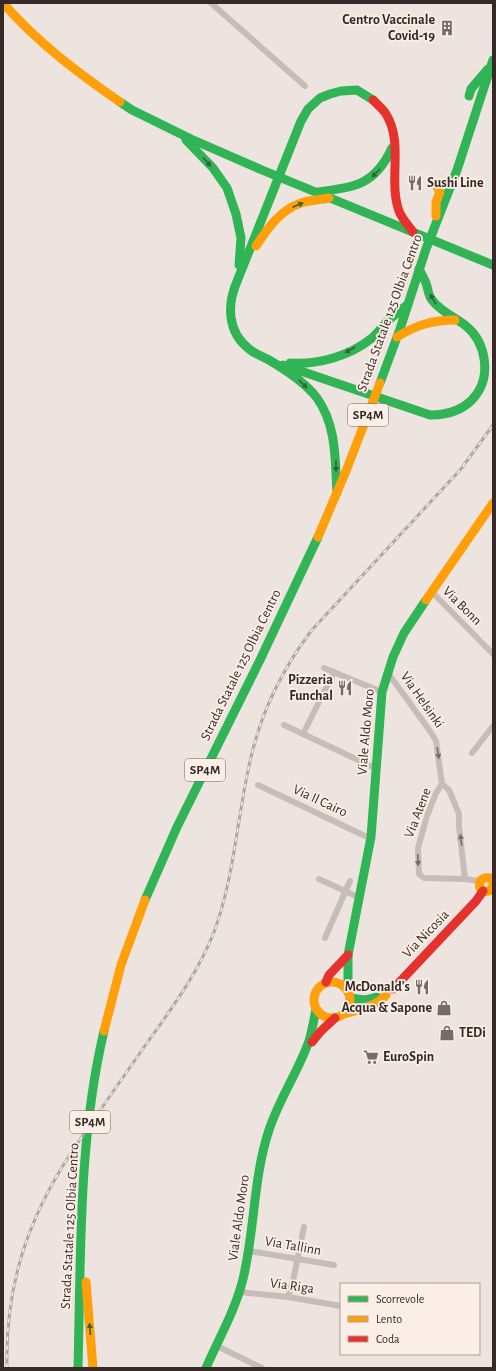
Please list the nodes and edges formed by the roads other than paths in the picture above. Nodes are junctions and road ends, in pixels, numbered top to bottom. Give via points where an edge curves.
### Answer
1 (3, 3) edge
2 (10, 3) edge
3 (211, 3) edge
4 (3, 11) edge
5 (492, 63) edge
6 (305, 86) dead end
7 (469, 96) dead end
8 (391, 125) junction
9 (180, 133) junction
10 (436, 185) dead end
11 (318, 192) junction
12 (331, 199) junction
13 (436, 224) junction
14 (416, 234) junction
15 (493, 265) edge
16 (419, 269) junction
17 (239, 276) junction
18 (408, 304) junction
19 (457, 320) junction
20 (397, 337) junction
21 (271, 361) junction
22 (337, 493) junction
23 (493, 503) edge
24 (490, 514) edge
25 (430, 591) junction
26 (493, 654) edge
27 (324, 668) dead end
28 (334, 672) junction
29 (388, 673) junction
30 (382, 692) junction
31 (284, 725) dead end
32 (493, 727) edge
33 (303, 734) junction
34 (472, 753) dead end
35 (377, 769) junction
36 (442, 784) junction
37 (258, 785) dead end
38 (371, 837) junction
39 (319, 879) dead end
40 (465, 879) junction
41 (350, 881) dead end
42 (479, 882) junction
43 (493, 882) edge
44 (493, 887) edge
45 (483, 891) junction
46 (346, 892) junction
47 (360, 898) junction
48 (325, 938) dead end
49 (348, 955) junction
50 (326, 982) junction
51 (389, 992) junction
52 (349, 995) junction
53 (316, 1010) junction
54 (339, 1016) junction
55 (294, 1072) junction
56 (304, 1227) dead end
57 (82, 1249) junction
58 (249, 1251) junction
59 (298, 1260) junction
60 (334, 1265) dead end
61 (239, 1292) junction
62 (288, 1297) junction
63 (340, 1306) edge
64 (217, 1346) junction
65 (78, 1368) edge
66 (93, 1368) edge
67 (205, 1368) edge
68 (262, 1368) edge

1 - 9 main road via 61,59 101,89 132,110
2 - 4 street
3 - 6 street
5 - 7 main road via 471,89
5 - 13 main road, Strada Statale 125 Olbia Centro / SP4M
8 -> 11 main road via 392,145 387,161 374,177 358,184
8 - 14 main road via 397,203 400,213
8 - 17 main road via 386,113 371,98 357,90 325,96 308,109
9 - 11 main road
9 -> 17 main road via 227,188 241,238
10 - 13 main road via 440,192 436,202
11 - 12 main road
12 - 14 main road
17 -> 12 main road via 272,223 287,210 300,203
13 - 16 main road, Strada Statale 125 Olbia Centro / SP4M
14 - 15 main road
16 - 18 main road, Strada Statale 125 Olbia Centro / SP4M
19 -> 16 main road via 442,312 431,299
17 - 21 main road via 232,293 232,323 237,336 246,347
18 - 20 main road, Strada Statale 125 Olbia Centro / SP4M
18 -> 21 main road via 369,339 343,354 300,365
19 - 20 main road via 426,323
19 - 21 main road via 471,329 482,343 488,362 486,381 479,394 465,407 448,414 430,415
20 - 22 main road, Strada Statale 125 Olbia Centro / SP4M
21 -> 22 main road via 299,380 316,398 325,413 334,438
22 - 57 main road, Strada Statale 125 Olbia Centro / SP4M via 289,600 164,854 119,971 109,1006 91,1106
23 - 24 main road, Viale Aldo Moro
24 - 25 main road, Viale Aldo Moro
25 - 26 street, Via Bonn
25 - 29 main road, Viale Aldo Moro via 404,633
27 - 28 street
28 - 30 street
28 - 33 street
29 - 30 main road, Viale Aldo Moro
29 -> 36 street, Via Helsinki via 436,741
30 - 35 main road, Viale Aldo Moro
31 - 33 street
32 - 34 street
33 - 35 street
35 - 38 main road, Viale Aldo Moro
40 -> 36 street, Via Helsinki via 459,814 449,790
36 -> 40 street, Via Atene via 427,816 418,848 419,874 424,878
37 - 38 street, Via Il Cairo
38 - 47 main road, Viale Aldo Moro
39 - 46 street
40 - 42 street
41 - 46 street
42 - 43 main road via 485,877
42 - 45 main road
44 - 45 main road via 489,891
45 - 51 main road, Via Nicosia
46 - 47 street
46 - 48 street
47 - 49 main road, Viale Aldo Moro
49 - 50 main road via 329,975
49 - 52 main road, Viale Aldo Moro
50 - 52 main road via 344,986
50 - 53 main road via 315,992 313,1001
51 - 52 main road via 365,1000
51 - 54 main road, Via Nicosia via 384,999
52 - 54 main road via 349,1007
53 - 54 main road via 324,1017
53 - 55 main road, Viale Aldo Moro via 311,1037
54 - 55 main road, Viale Aldo Moro via 314,1038
55 - 58 main road, Viale Aldo Moro via 273,1116 266,1139
56 - 59 street
57 - 65 main road, Strada Statale 125 Olbia Centro / SP4M
66 -> 57 main road
58 - 59 street, Via Tallinn
58 - 61 main road, Viale Aldo Moro
59 - 60 street, Via Tallinn
59 - 62 street
61 - 62 street, Via Riga
61 - 64 main road, Viale Aldo Moro
62 - 63 street, Via Riga
64 - 67 main road, Viale Aldo Moro
64 - 68 street

